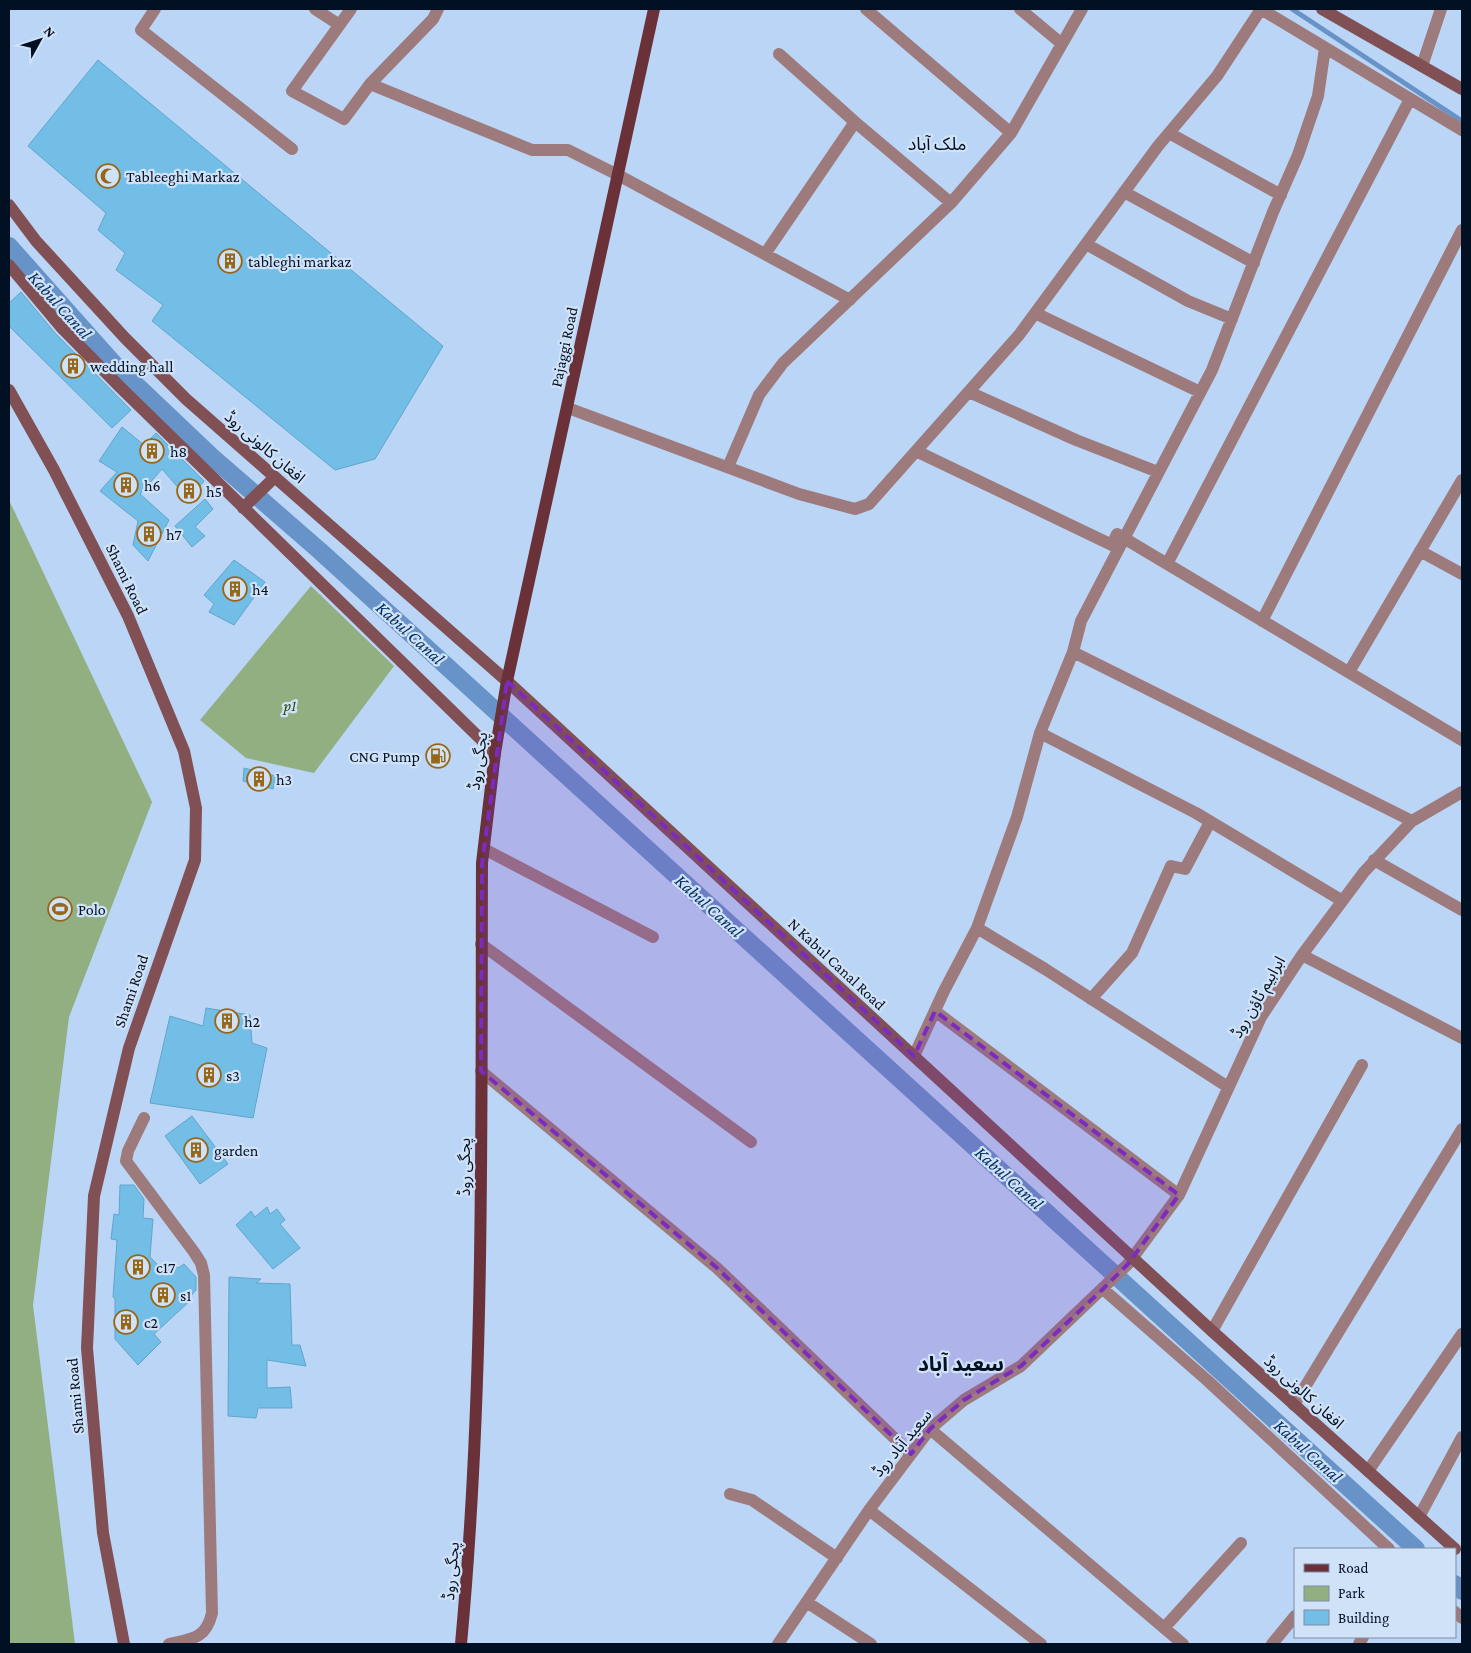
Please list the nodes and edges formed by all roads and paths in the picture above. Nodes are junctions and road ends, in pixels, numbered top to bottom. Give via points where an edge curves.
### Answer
1 (155, 9) edge
2 (315, 9) edge
3 (351, 9) edge
4 (438, 9) edge
5 (654, 9) edge
6 (866, 9) edge
7 (1020, 9) edge
8 (1082, 9) edge
9 (1261, 9) edge
10 (1322, 9) edge
11 (1441, 9) edge
12 (338, 24) junction
13 (1062, 44) junction
14 (1325, 48) junction
15 (779, 54) dead end
16 (1422, 66) junction
17 (370, 84) junction
18 (1462, 89) edge
19 (1410, 99) junction
20 (854, 122) junction
21 (1462, 130) edge
22 (1011, 133) junction
23 (1169, 133) junction
24 (292, 149) dead end
25 (618, 175) junction
26 (1124, 192) junction
27 (1281, 195) junction
28 (951, 204) junction
29 (9, 205) edge
30 (1462, 230) edge
31 (1086, 244) junction
32 (765, 254) junction
33 (1254, 263) junction
34 (9, 265) edge
35 (850, 300) junction
36 (1036, 313) junction
37 (1232, 319) junction
38 (9, 390) edge
39 (968, 392) junction
40 (1200, 392) junction
41 (568, 408) junction
42 (916, 451) junction
43 (728, 467) junction
44 (1158, 472) junction
45 (272, 480) junction
46 (1462, 480) edge
47 (243, 508) junction
48 (1124, 538) junction
49 (1420, 550) junction
50 (1167, 564) junction
51 (1462, 574) edge
52 (1262, 621) junction
53 (1073, 652) junction
54 (1349, 672) junction
55 (507, 685) junction
56 (520, 693) joint
57 (1040, 733) junction
58 (1462, 740) edge
59 (495, 753) junction
60 (1462, 792) edge
61 (1412, 821) junction
62 (1210, 822) junction
63 (484, 850) junction
64 (1374, 860) junction
65 (1341, 900) junction
66 (1462, 910) edge
67 (977, 928) junction
68 (653, 938) dead end
69 (482, 944) junction
70 (1302, 955) junction
71 (1091, 999) junction
72 (935, 1010) junction
73 (1462, 1038) edge
74 (914, 1056) junction
75 (1362, 1064) dead end
76 (481, 1071) junction
77 (1228, 1087) junction
78 (144, 1118) dead end
79 (1462, 1129) edge
80 (751, 1142) dead end
81 (1179, 1195) junction
82 (1130, 1261) junction
83 (1103, 1289) junction
84 (1212, 1331) junction
85 (1462, 1334) edge
86 (1294, 1404) junction
87 (930, 1429) junction
88 (1462, 1437) edge
89 (911, 1454) junction
90 (1368, 1472) junction
91 (730, 1494) dead end
92 (869, 1510) junction
93 (1419, 1517) junction
94 (1241, 1543) dead end
95 (1388, 1548) edge
96 (1454, 1548) edge
97 (837, 1558) junction
98 (808, 1603) junction
99 (1294, 1617) edge
100 (1164, 1628) junction
101 (124, 1644) edge
102 (169, 1644) edge
103 (461, 1644) edge
104 (778, 1644) edge
105 (871, 1644) edge
106 (1041, 1644) edge
107 (1183, 1644) edge
108 (1272, 1644) edge

1 - 24 street via 141,30
2 - 12 street
3 - 12 street
4 - 17 street via 433,19
5 - 25 main road, Pajaggi Road
6 - 22 street
7 - 13 street
8 - 13 street
9 - 14 street
9 - 23 street via 1217,76
10 - 16 main road
11 - 16 street
12 - 17 street via 292,91 344,120
13 - 22 street
14 - 19 street
14 - 27 street via 1318,96
15 - 20 street
16 - 18 main road
17 - 25 street via 532,150 568,150
19 - 21 street
19 - 50 street
20 - 28 street
20 - 32 street
22 - 28 street
23 - 26 street
23 - 27 street
25 - 32 street
25 - 41 main road, Pajaggi Road
26 - 31 street
26 - 33 street
27 - 33 street
28 - 35 street
29 - 45 main road, افغان کالونی روڈ via 36,241 125,338
30 - 52 street
31 - 36 street
31 - 37 street via 1188,301
32 - 35 street
33 - 37 street
34 - 47 main road via 61,327
35 - 43 street via 783,363 759,395
36 - 39 street
36 - 40 street
37 - 40 street
38 - 101 main road, Shami Road via 54,470 128,616 184,751 196,808 195,860 129,1048 94,1196 87,1348 104,1533
39 - 42 street
39 - 44 street
40 - 44 street
41 - 43 street
41 - 55 main road, Pajaggi Road
42 - 43 street via 869,504 855,509 799,494
42 - 48 street via 1112,545 1117,534
44 - 48 street
45 - 47 main road
45 - 55 main road, افغان کالونی روڈ
46 - 49 street
47 - 59 main road
48 - 50 street
48 - 53 street via 1081,621
49 - 51 street
49 - 54 street
50 - 52 street
52 - 54 street
53 - 57 street
53 - 61 street
54 - 58 street
55 - 56 main road, افغان کالونی روڈ
55 - 59 main road, پجگی روڈ
56 - 74 main road, N Kabul Canal Road
57 - 62 street
57 - 67 street via 1017,816
59 - 63 main road, پجگی روڈ
60 - 61 street, ابراہیم ٹاؤن روڈ
61 - 64 street, ابراہیم ٹاؤن روڈ
62 - 65 street
62 - 71 street via 1185,869 1171,866 1132,952
63 - 68 street
63 - 69 main road, پجگی روڈ
64 - 65 street, ابراہیم ٹاؤن روڈ
64 - 66 street
65 - 70 street, ابراہیم ٹاؤن روڈ
67 - 71 street
67 - 72 street
69 - 76 main road, پجگی روڈ
69 - 80 street
70 - 73 street
70 - 77 street, ابراہیم ٹاؤن روڈ via 1261,1018
71 - 77 street
72 - 74 street
72 - 81 street
74 - 82 main road, N Kabul Canal Road
75 - 84 street
76 - 89 street via 717,1268
76 - 103 main road, پجگی روڈ via 479,1350 471,1535
77 - 81 street, ابراہیم ٹاؤن روڈ
78 - 102 street via 126,1161 194,1252 204,1275 212,1613 202,1634
79 - 86 street
81 - 82 street, ابراہیم ٹاؤن روڈ
82 - 83 street, سعید آباد روڈ
82 - 84 main road, افغان کالونی روڈ
83 - 87 street, سعید آباد روڈ via 1021,1366 964,1400
83 - 95 street via 1208,1381
84 - 86 main road, افغان کالونی روڈ
85 - 90 street
86 - 90 main road, افغان کالونی روڈ
87 - 89 street, سعید آباد روڈ
87 - 100 street
88 - 93 street
89 - 92 street, سعید آباد روڈ
90 - 93 main road, افغان کالونی روڈ
91 - 97 street via 752,1500
92 - 97 street, سعید آباد روڈ
92 - 106 street
93 - 96 main road, افغان کالونی روڈ
94 - 100 street
97 - 98 street, سعید آباد روڈ
98 - 104 street, سعید آباد روڈ
98 - 105 street
99 - 108 street
100 - 107 street

